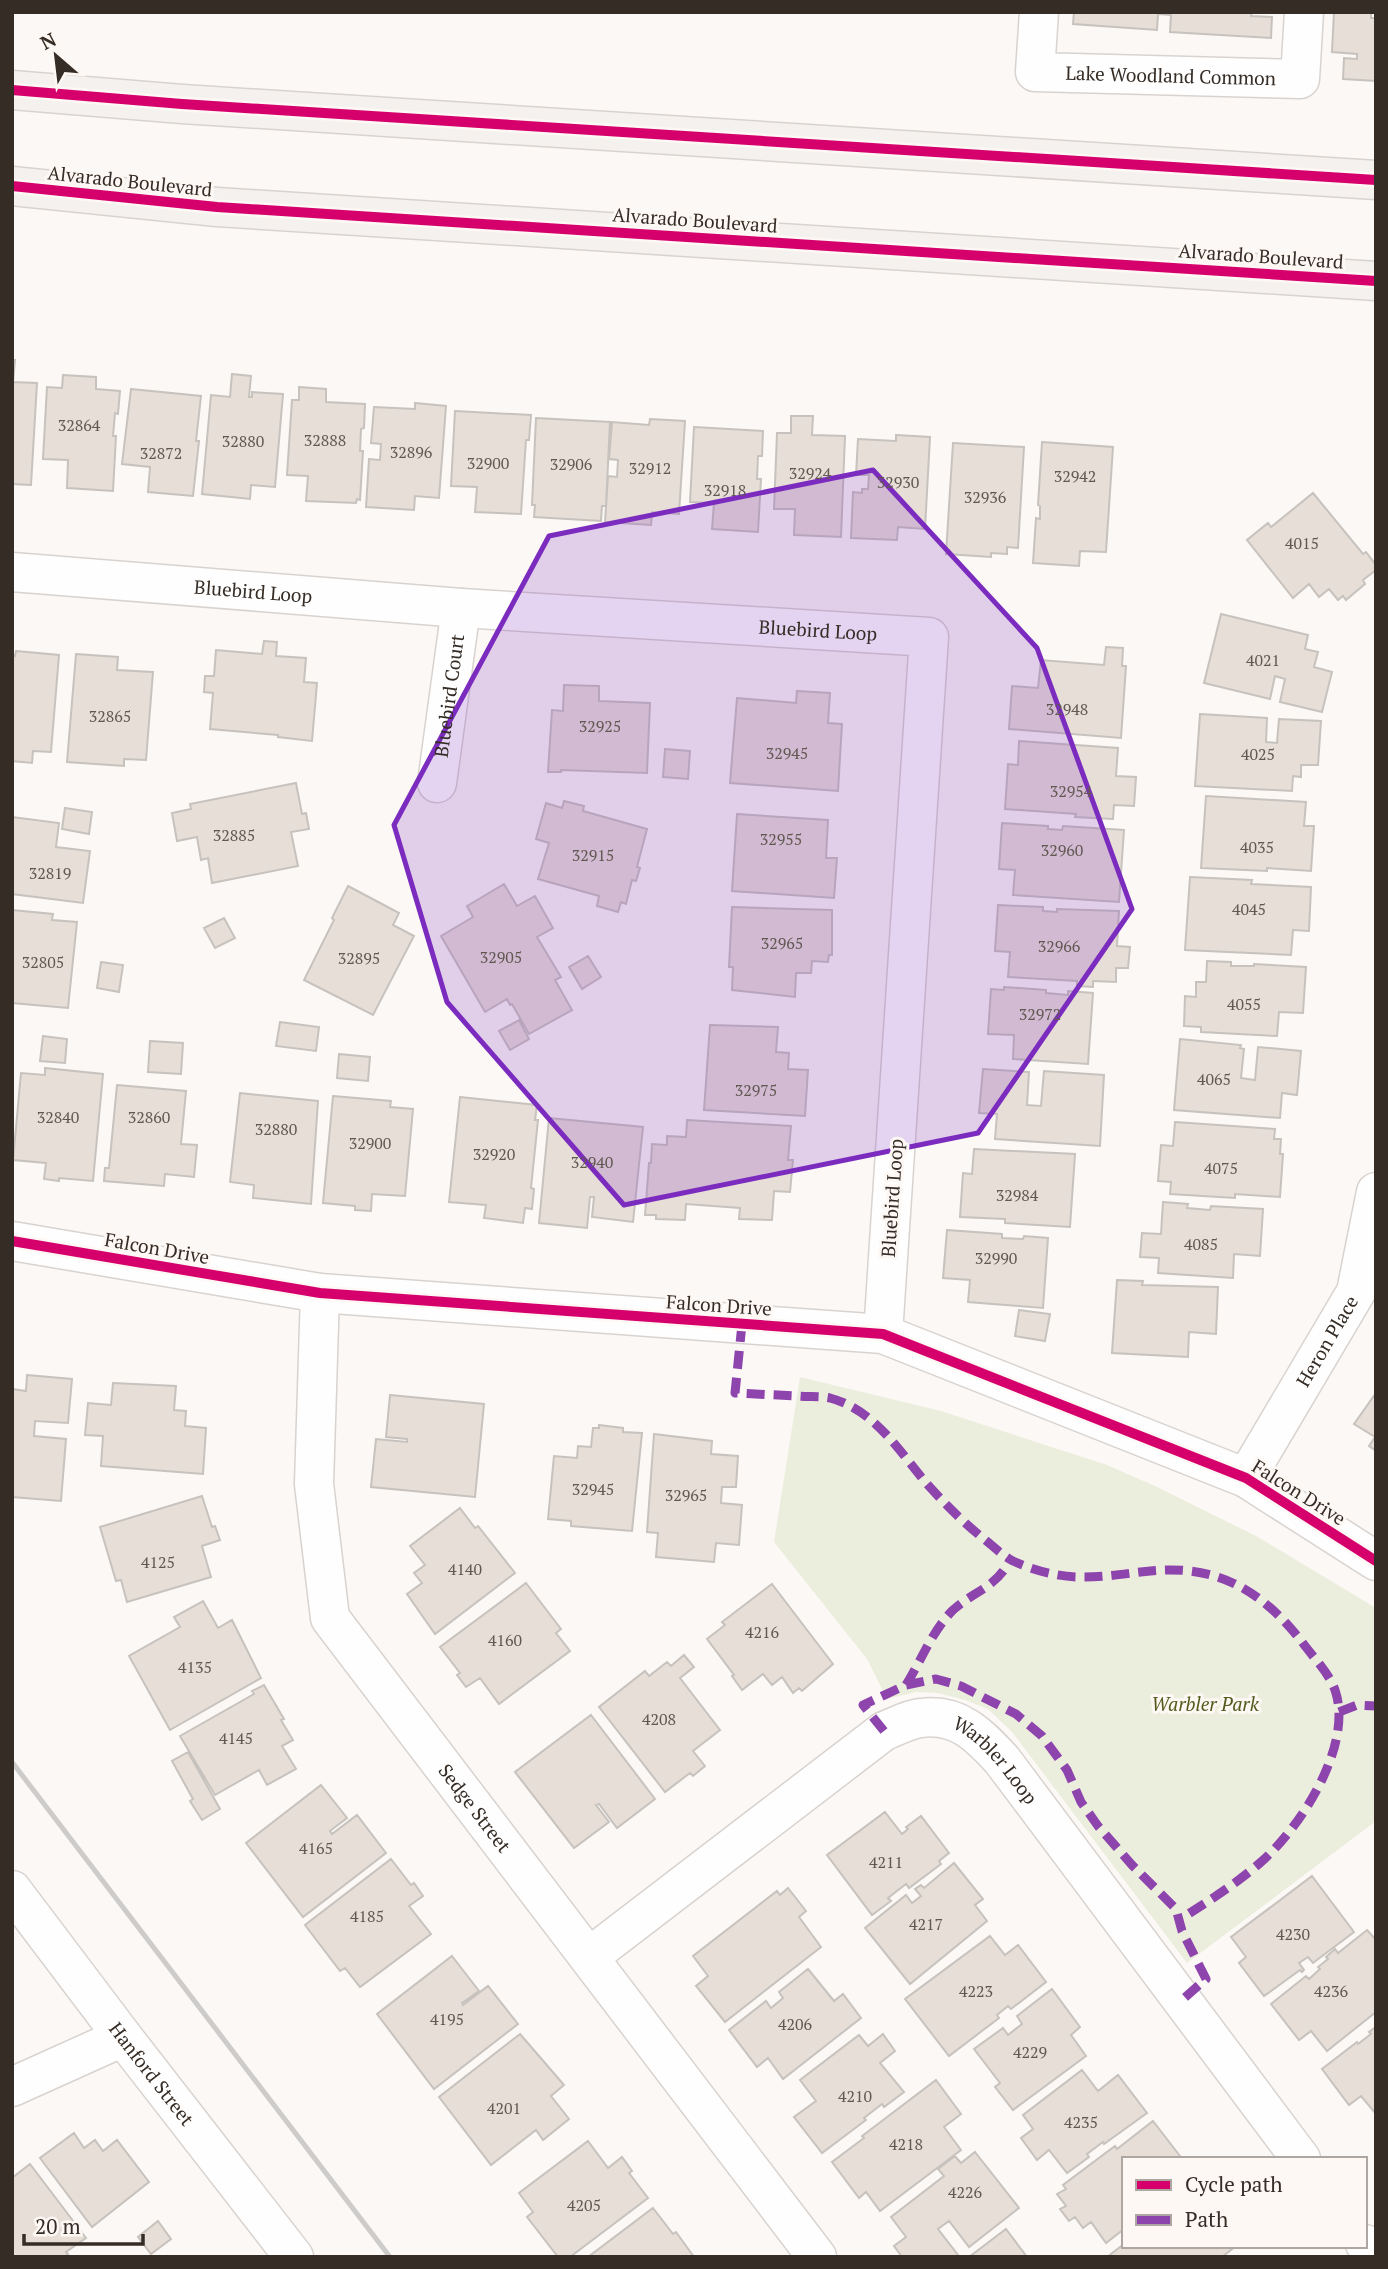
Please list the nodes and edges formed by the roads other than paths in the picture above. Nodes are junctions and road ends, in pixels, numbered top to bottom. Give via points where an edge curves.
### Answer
1 (1039, 12) edge
2 (1304, 12) edge
3 (12, 90) edge
4 (1376, 180) edge
5 (12, 186) edge
6 (1376, 281) edge
7 (12, 572) edge
8 (461, 608) junction
9 (437, 783) dead end
10 (1376, 1192) edge
11 (12, 1241) edge
12 (320, 1293) junction
13 (883, 1334) junction
14 (1245, 1478) junction
15 (1376, 1561) edge
16 (12, 1890) edge
17 (589, 1957) junction
18 (123, 2037) junction
19 (12, 2087) edge
20 (1300, 2157) edge
21 (295, 2257) edge
22 (817, 2257) edge

1 - 2 street, Lake Woodland Common via 1035,72 1300,79
3 - 4 main road
5 - 6 main road, Alvarado Boulevard via 217,207
7 - 8 street, Bluebird Loop
8 - 9 street, Bluebird Court
8 - 13 street, Bluebird Loop via 929,637
10 - 14 street, Heron Place via 1356,1292
11 - 12 street, Falcon Drive
12 - 13 street, Falcon Drive
12 - 17 street, Sedge Street via 314,1484 330,1618
13 - 14 street, Falcon Drive
14 - 15 street, Falcon Drive
16 - 18 street, Hanford Street
17 - 20 street, Warbler Loop via 884,1731 920,1718 949,1719 977,1732 1002,1760
17 - 22 street, Sedge Street
18 - 19 street
18 - 21 street, Hanford Street

